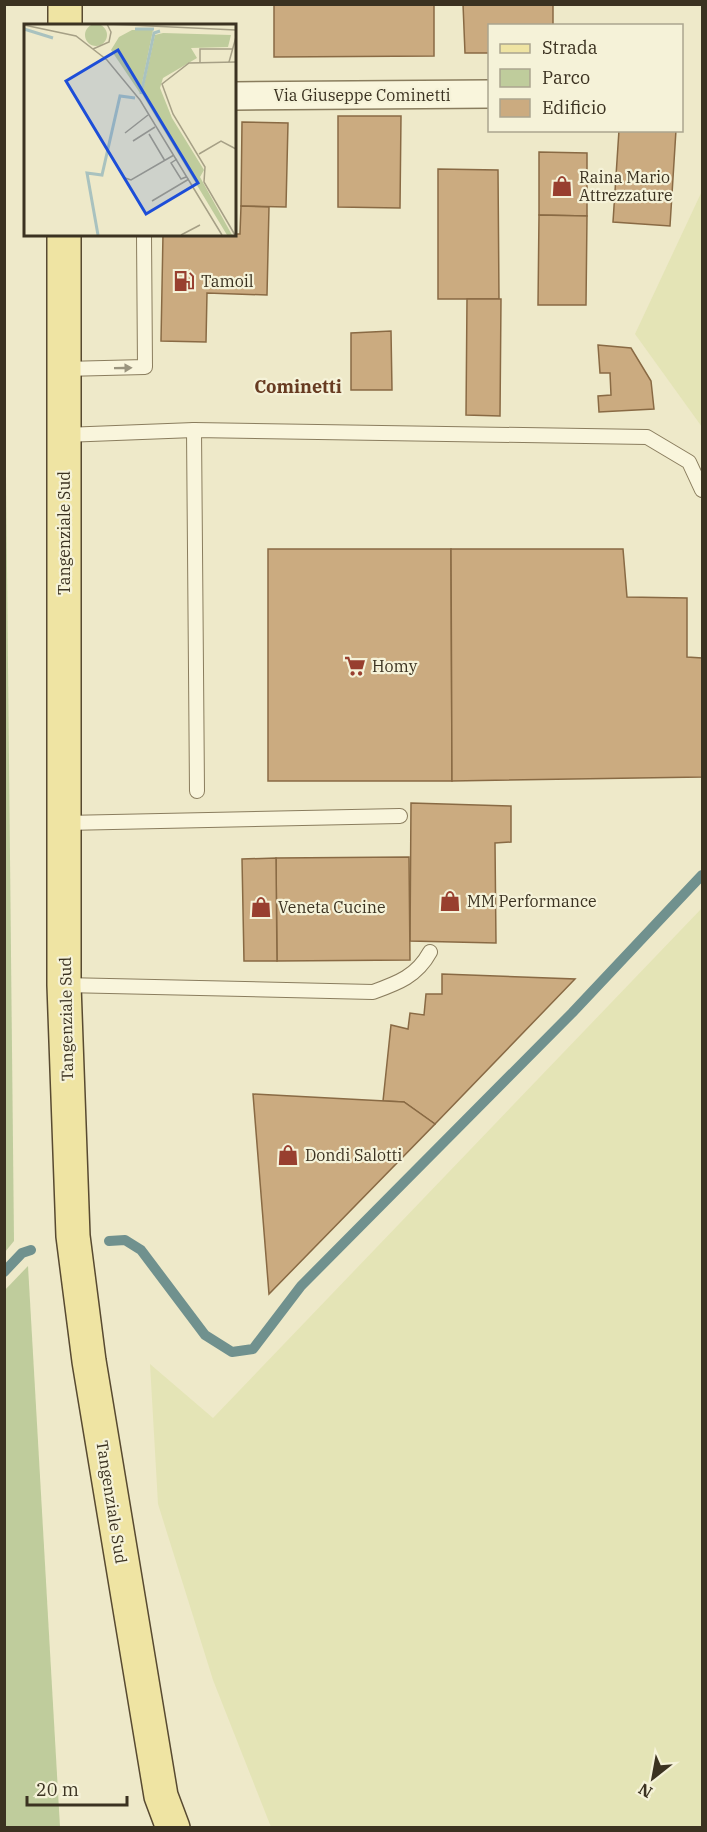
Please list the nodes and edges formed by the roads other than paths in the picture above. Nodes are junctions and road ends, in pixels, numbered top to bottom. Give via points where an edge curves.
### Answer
1 (65, 4) edge
2 (65, 24) edge
3 (488, 94) edge
4 (236, 96) edge
5 (64, 236) edge
6 (144, 236) edge
7 (64, 369) junction
8 (195, 430) junction
9 (64, 435) junction
10 (702, 490) edge
11 (197, 791) dead end
12 (400, 816) dead end
13 (65, 822) junction
14 (430, 952) dead end
15 (64, 985) junction
16 (160, 1812) edge
17 (173, 1827) edge

1 - 2 main road
3 - 4 street, Via Giuseppe Cominetti
5 - 7 main road, Tangenziale Sud
7 -> 6 lane via 145,367
7 - 9 main road, Tangenziale Sud
8 - 9 lane
8 - 10 lane via 647,437 689,462
8 - 11 lane
9 - 13 main road, Tangenziale Sud
12 - 13 lane
13 - 15 main road, Tangenziale Sud
14 - 15 lane via 423,966 403,982 373,992
15 - 16 main road, Tangenziale Sud via 77,1279
16 - 17 main road, Tangenziale Sud

